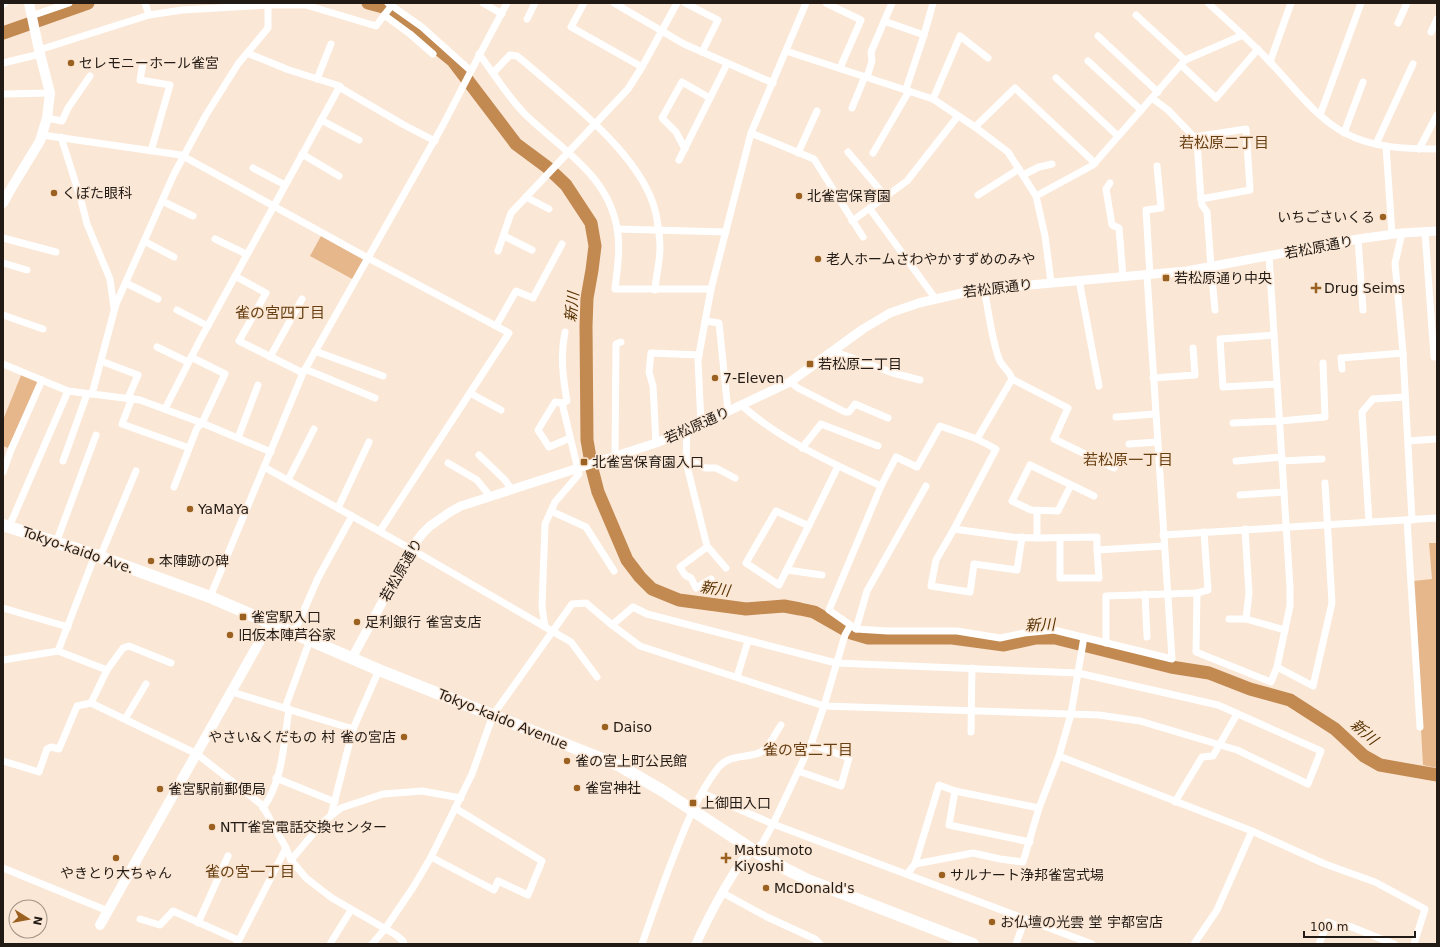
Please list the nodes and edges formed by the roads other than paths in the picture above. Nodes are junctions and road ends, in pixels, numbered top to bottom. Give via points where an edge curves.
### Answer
1 (30, 3) edge
2 (70, 3) edge
3 (145, 3) edge
4 (482, 3) edge
5 (507, 3) edge
6 (536, 3) edge
7 (584, 3) edge
8 (614, 3) edge
9 (677, 3) edge
10 (685, 3) edge
11 (806, 3) edge
12 (826, 3) edge
13 (892, 3) edge
14 (933, 3) edge
15 (1208, 3) edge
16 (1291, 3) edge
17 (1361, 3) edge
18 (1407, 3) edge
19 (268, 4) edge
20 (388, 8) edge
21 (502, 14) junction
22 (149, 15) junction
23 (1136, 15) dead end
24 (527, 19) dead end
25 (1437, 19) edge
26 (33, 20) junction
27 (884, 21) junction
28 (1398, 23) dead end
29 (662, 30) junction
30 (1431, 32) dead end
31 (924, 35) junction
32 (1243, 35) junction
33 (1098, 36) dead end
34 (331, 44) dead end
35 (1258, 49) junction
36 (786, 50) junction
37 (39, 52) junction
38 (702, 52) junction
39 (247, 53) junction
40 (433, 54) dead end
41 (480, 54) junction
42 (988, 58) dead end
43 (1088, 61) dead end
44 (1270, 62) junction
45 (3, 63) edge
46 (143, 63) dead end
47 (1183, 63) junction
48 (727, 64) junction
49 (1413, 64) dead end
50 (642, 67) junction
51 (840, 68) junction
52 (469, 73) junction
53 (493, 73) junction
54 (90, 76) dead end
55 (866, 76) junction
56 (1056, 78) dead end
57 (317, 79) junction
58 (773, 82) junction
59 (1363, 82) dead end
60 (339, 87) junction
61 (907, 90) junction
62 (1158, 92) junction
63 (50, 93) junction
64 (3, 94) edge
65 (710, 98) junction
66 (1152, 98) junction
67 (933, 100) junction
68 (852, 108) dead end
69 (1141, 110) junction
70 (817, 111) dead end
71 (1437, 114) edge
72 (1320, 115) junction
73 (958, 116) junction
74 (47, 118) junction
75 (321, 120) junction
76 (595, 124) junction
77 (975, 127) junction
78 (751, 132) junction
79 (1344, 132) junction
80 (42, 135) junction
81 (1118, 136) junction
82 (61, 137) junction
83 (1194, 137) junction
84 (359, 140) dead end
85 (435, 141) junction
86 (1376, 144) junction
87 (1386, 146) junction
88 (685, 149) junction
89 (1419, 149) junction
90 (1437, 149) edge
91 (151, 151) junction
92 (568, 152) junction
93 (848, 152) dead end
94 (873, 152) dead end
95 (798, 153) junction
96 (302, 154) junction
97 (183, 157) junction
98 (680, 160) dead end
99 (1095, 163) junction
100 (1052, 164) dead end
101 (1157, 166) dead end
102 (253, 168) dead end
103 (1021, 172) junction
104 (339, 176) dead end
105 (1110, 183) dead end
106 (285, 185) junction
107 (978, 195) dead end
108 (1036, 196) junction
109 (526, 197) junction
110 (886, 197) junction
111 (1201, 199) junction
112 (162, 201) junction
113 (3, 204) edge
114 (273, 207) junction
115 (549, 209) dead end
116 (870, 210) junction
117 (193, 216) dead end
118 (852, 221) junction
119 (617, 229) junction
120 (658, 230) junction
121 (1437, 231) edge
122 (726, 232) junction
123 (1425, 232) junction
124 (1397, 233) junction
125 (504, 236) junction
126 (863, 237) dead end
127 (3, 238) edge
128 (215, 239) dead end
129 (1358, 239) junction
130 (144, 241) junction
131 (562, 244) dead end
132 (532, 250) dead end
133 (56, 252) dead end
134 (498, 252) dead end
135 (246, 254) junction
136 (1269, 256) junction
137 (174, 257) dead end
138 (368, 258) junction
139 (3, 263) edge
140 (1211, 267) junction
141 (27, 270) dead end
142 (1149, 275) junction
143 (235, 276) junction
144 (1123, 277) junction
145 (1079, 280) junction
146 (126, 282) junction
147 (1051, 282) junction
148 (711, 289) junction
149 (984, 289) junction
150 (655, 290) junction
151 (935, 298) junction
152 (158, 299) dead end
153 (302, 299) dead end
154 (114, 310) junction
155 (177, 310) dead end
156 (1215, 310) dead end
157 (1363, 310) dead end
158 (3, 315) edge
159 (705, 321) junction
160 (208, 326) junction
161 (496, 326) junction
162 (43, 328) dead end
163 (565, 332) dead end
164 (1274, 335) junction
165 (621, 342) dead end
166 (157, 347) dead end
167 (1193, 348) dead end
168 (315, 351) junction
169 (834, 351) junction
170 (1403, 353) junction
171 (699, 355) junction
172 (270, 357) junction
173 (1437, 357) edge
174 (189, 359) junction
175 (100, 361) junction
176 (1323, 363) dead end
177 (3, 364) edge
178 (1342, 369) dead end
179 (304, 371) junction
180 (383, 376) dead end
181 (1153, 378) junction
182 (1012, 379) junction
183 (42, 380) junction
184 (920, 380) dead end
185 (790, 382) junction
186 (1277, 384) junction
187 (258, 385) dead end
188 (1099, 386) dead end
189 (68, 391) junction
190 (470, 393) junction
191 (90, 394) junction
192 (1405, 397) junction
193 (130, 398) junction
194 (375, 398) dead end
195 (562, 403) junction
196 (741, 405) junction
197 (165, 409) junction
198 (501, 410) dead end
199 (728, 411) junction
200 (1155, 414) junction
201 (1116, 417) dead end
202 (888, 418) dead end
203 (1280, 421) junction
204 (202, 423) junction
205 (1233, 423) dead end
206 (701, 424) junction
207 (314, 429) dead end
208 (687, 430) junction
209 (96, 435) dead end
210 (238, 438) junction
211 (570, 438) junction
212 (977, 439) junction
213 (1437, 439) edge
214 (1408, 441) junction
215 (369, 442) dead end
216 (1157, 442) junction
217 (656, 443) junction
218 (1129, 444) dead end
219 (878, 446) dead end
220 (189, 448) junction
221 (802, 448) junction
222 (271, 452) junction
223 (479, 455) dead end
224 (615, 457) junction
225 (1282, 459) junction
226 (1322, 459) dead end
227 (63, 461) dead end
228 (1236, 461) dead end
229 (448, 463) dead end
230 (687, 465) junction
231 (838, 466) junction
232 (264, 467) junction
233 (583, 467) junction
234 (1114, 468) dead end
235 (136, 471) dead end
236 (3, 472) edge
237 (735, 478) dead end
238 (288, 480) junction
239 (1325, 483) dead end
240 (881, 486) junction
241 (926, 486) dead end
242 (1071, 486) junction
243 (174, 487) dead end
244 (511, 489) junction
245 (1284, 492) junction
246 (1240, 495) dead end
247 (490, 496) junction
248 (1094, 496) dead end
249 (338, 508) junction
250 (551, 511) junction
251 (1036, 511) junction
252 (352, 516) junction
253 (1437, 518) edge
254 (1410, 520) junction
255 (1369, 522) junction
256 (1327, 525) junction
257 (6, 526) edge
258 (809, 526) junction
259 (1286, 526) junction
260 (954, 529) junction
261 (1245, 530) junction
262 (380, 531) junction
263 (1204, 532) junction
264 (1163, 535) junction
265 (1022, 537) junction
266 (1037, 538) junction
267 (1060, 538) junction
268 (56, 543) junction
269 (1164, 546) junction
270 (708, 547) junction
271 (411, 549) junction
272 (1097, 550) junction
273 (98, 556) junction
274 (726, 568) dead end
275 (787, 570) junction
276 (614, 571) dead end
277 (822, 575) dead end
278 (711, 579) dead end
279 (1168, 593) junction
280 (1197, 593) junction
281 (1145, 594) junction
282 (210, 597) junction
283 (3, 608) edge
284 (1229, 619) dead end
285 (1246, 619) junction
286 (270, 622) junction
287 (612, 625) junction
288 (68, 626) junction
289 (545, 627) junction
290 (850, 630) junction
291 (1285, 630) junction
292 (554, 632) junction
293 (294, 633) junction
294 (1147, 638) dead end
295 (310, 640) junction
296 (748, 641) junction
297 (1083, 642) junction
298 (1106, 643) junction
299 (58, 652) junction
300 (352, 658) junction
301 (3, 660) edge
302 (171, 663) dead end
303 (836, 663) junction
304 (1277, 667) junction
305 (972, 668) junction
306 (107, 670) junction
307 (379, 670) junction
308 (1078, 673) junction
309 (597, 678) dead end
310 (737, 678) junction
311 (146, 684) dead end
312 (232, 692) junction
313 (91, 703) junction
314 (824, 706) junction
315 (287, 708) junction
316 (971, 712) junction
317 (1070, 714) junction
318 (1237, 714) junction
319 (493, 715) junction
320 (125, 719) junction
321 (780, 725) dead end
322 (1420, 727) dead end
323 (353, 729) junction
324 (971, 732) dead end
325 (811, 744) junction
326 (1220, 745) junction
327 (197, 754) junction
328 (1059, 756) junction
329 (3, 761) edge
330 (798, 771) junction
331 (276, 778) junction
332 (955, 792) junction
333 (702, 793) junction
334 (461, 798) junction
335 (335, 802) junction
336 (1175, 802) junction
337 (264, 808) junction
338 (455, 808) junction
339 (1039, 808) junction
340 (692, 809) junction
341 (331, 815) junction
342 (773, 824) junction
343 (1252, 831) junction
344 (1030, 842) junction
345 (286, 848) junction
346 (754, 850) junction
347 (228, 856) dead end
348 (431, 857) junction
349 (291, 860) junction
350 (915, 864) junction
351 (3, 868) edge
352 (907, 874) junction
353 (723, 893) junction
354 (352, 910) junction
355 (108, 911) junction
356 (140, 919) dead end
357 (1025, 919) junction
358 (198, 922) junction
359 (100, 925) dead end
360 (385, 929) junction
361 (237, 942) edge
362 (404, 943) edge
363 (330, 944) edge
364 (372, 944) edge
365 (412, 944) edge
366 (642, 944) edge
367 (696, 944) edge
368 (820, 944) edge
369 (973, 944) edge
370 (1016, 944) edge
371 (1092, 944) edge
372 (1194, 944) edge
373 (1319, 944) edge
374 (1394, 944) edge
375 (1414, 944) edge

1 - 26 main road
2 - 26 street
3 - 22 street
4 - 21 street
5 - 21 street
6 - 24 street
7 - 50 street via 571,27
8 - 29 street
9 - 29 street
10 - 38 street via 718,20
11 - 36 street
12 - 51 street via 861,20
13 - 27 street
14 - 31 street
15 - 32 street
16 - 44 street
17 - 72 street
18 - 28 street
19 - 20 street via 306,5 376,26
19 - 22 street
19 - 39 street via 268,28
20 - 40 street via 410,34
20 - 52 street via 422,27
21 - 41 street
22 - 37 street
23 - 47 street
25 - 30 street
26 - 37 main road
27 - 31 street
27 - 55 street via 871,52 872,61
29 - 38 street
29 - 50 street
31 - 61 street
32 - 35 street
32 - 47 street
33 - 62 street
34 - 57 street
35 - 44 street
35 - 47 street via 1216,98
36 - 51 street
36 - 58 street
37 - 45 street
37 - 63 main road
38 - 48 street
39 - 57 street
39 - 97 street via 221,91
41 - 52 street
41 - 53 street
42 - 67 street via 960,36
43 - 69 street
44 - 72 street
46 - 91 street via 140,80 170,85
47 - 62 street
48 - 58 street
48 - 65 street
49 - 86 street
50 - 76 street via 628,88
51 - 55 street
52 - 85 street
53 - 76 street via 510,55 517,56
53 - 92 street via 522,111
54 - 74 street via 62,121
55 - 61 street
55 - 68 street
56 - 81 street
57 - 60 street
58 - 78 street
59 - 79 street
60 - 75 street
60 - 85 street
61 - 67 street
61 - 94 street
62 - 66 street
63 - 64 street
63 - 74 main road
65 - 88 street
65 - 88 street via 682,82 662,118 676,132
66 - 69 street
66 - 83 street via 1168,110
67 - 73 street
69 - 81 street
70 - 95 street
71 - 89 street
72 - 79 street
73 - 77 street
73 - 110 street via 907,180
74 - 80 main road
75 - 84 street
75 - 96 street
76 - 92 street
76 - 120 street via 613,141 643,184 656,213
77 - 99 street via 1015,88
77 - 103 street via 1008,152
78 - 95 street
78 - 122 street
79 - 86 street
80 - 82 street
80 - 113 main road
81 - 99 street
82 - 91 street
82 - 154 street via 87,224 110,279
83 - 111 street via 1197,142
83 - 111 street via 1246,129 1250,190
85 - 138 street
86 - 87 street
87 - 89 street
87 - 124 street
88 - 98 street
89 - 90 street
91 - 97 street
92 - 109 street
92 - 119 street via 597,181 609,202
93 - 110 street
95 - 118 street via 814,159
96 - 104 street
96 - 106 street
97 - 112 street
97 - 114 street
99 - 108 street
100 - 103 street
101 - 142 street via 1161,208 1146,210
102 - 106 street
103 - 107 street
103 - 108 street
105 - 144 street via 1106,189 1112,225 1119,228
106 - 114 street
108 - 147 street
109 - 115 street
109 - 125 street via 511,213
110 - 116 street
111 - 140 street via 1207,212
112 - 117 street
112 - 130 street
114 - 135 street
114 - 138 street
116 - 118 street
116 - 151 street
118 - 126 street
119 - 120 street
119 - 150 street via 615,289
120 - 122 street
120 - 150 street via 660,248
121 - 123 street, 若松原通り
122 - 148 street
123 - 124 street, 若松原通り
123 - 173 street via 1434,358
124 - 129 street, 若松原通り
124 - 170 street via 1395,263
125 - 132 street
125 - 134 street
127 - 133 street
128 - 135 street
129 - 136 street, 若松原通り
129 - 157 street
130 - 137 street
130 - 146 street
131 - 161 street via 533,298 516,291
135 - 143 street
136 - 140 street, 若松原通り
136 - 164 street
138 - 161 street
138 - 168 street
139 - 141 street
140 - 142 street, 若松原通り
140 - 156 street
142 - 144 street, 若松原通り
142 - 181 street
143 - 160 street
143 - 172 street via 266,293 239,341
144 - 145 street, 若松原通り
145 - 147 street, 若松原通り
145 - 188 street
146 - 152 street
146 - 154 street
147 - 149 street, 若松原通り
148 - 150 street
148 - 159 street
149 - 151 street, 若松原通り
149 - 182 street via 1000,361
151 - 169 street, 若松原通り via 885,316
153 - 172 street
154 - 175 street
155 - 160 street
158 - 162 street
159 - 171 street
159 - 199 street via 719,323
160 - 174 street
161 - 190 street via 509,333
163 - 195 street via 562,344 562,376 567,401
164 - 186 street
164 - 186 street via 1220,339 1223,387
165 - 224 street via 616,344
166 - 174 street
167 - 181 street via 1195,375
168 - 179 street
168 - 180 street
169 - 184 street
169 - 185 street, 若松原通り
170 - 178 street via 1341,358
170 - 192 street
171 - 206 street
171 - 217 street via 651,353 649,372 653,386
172 - 179 street
174 - 197 street
174 - 204 street via 225,374
175 - 191 street
175 - 193 street via 138,375
176 - 203 street via 1325,417
177 - 183 street
179 - 194 street
179 - 222 street
181 - 200 street
182 - 212 street
182 - 234 street via 1068,408 1054,439
183 - 189 street
183 - 236 street
185 - 196 street, 若松原通り
185 - 202 street via 845,412 849,412 855,404
186 - 203 street
187 - 210 street
189 - 191 street
189 - 257 street
190 - 198 street
190 - 262 street
191 - 193 street
191 - 227 street
192 - 214 street
192 - 255 street via 1373,399 1362,412
193 - 197 street
193 - 220 street via 122,424
195 - 211 street
195 - 211 street via 555,402 538,430 549,447
196 - 199 street, 若松原通り
196 - 221 street
197 - 204 street
199 - 206 street, 若松原通り
200 - 201 street
200 - 216 street
203 - 205 street
203 - 225 street
204 - 210 street
204 - 220 street via 197,428
206 - 208 street, 若松原通り
207 - 238 street
208 - 217 street, 若松原通り
208 - 230 street
209 - 268 street
210 - 222 street
211 - 233 street
212 - 240 street via 940,426 917,467 896,457
212 - 260 street via 996,449
213 - 214 street
214 - 254 street
215 - 249 street
216 - 218 street
216 - 264 street
217 - 224 street, 若松原通り
219 - 221 street via 821,424
220 - 243 street
221 - 231 street
222 - 232 street
223 - 244 street
224 - 233 street, 若松原通り
225 - 226 street
225 - 228 street
225 - 245 street
229 - 247 street via 477,480
230 - 237 street via 692,461 705,468 716,468
230 - 270 street
231 - 240 street
231 - 258 street
232 - 238 street
232 - 282 street
233 - 244 street, 若松原通り
233 - 250 street via 555,502
235 - 273 street
238 - 249 street
239 - 256 street
240 - 290 street via 829,610
241 - 290 street via 867,591
242 - 248 street
242 - 251 street via 1058,510
242 - 251 street via 1030,465 1012,501
244 - 247 street, 若松原通り
245 - 246 street
245 - 259 street
247 - 271 street, 若松原通り via 450,512 430,526
249 - 252 street
250 - 276 street via 586,527
250 - 289 street via 545,524 542,607
251 - 266 street
252 - 262 street
252 - 293 street via 318,578
253 - 254 street
254 - 255 street
254 - 322 street
255 - 256 street
256 - 259 street
256 - 304 street via 1332,603 1313,686
257 - 268 highway, Tokyo-kaido Ave.
258 - 275 street
258 - 275 street via 776,511 746,563 779,585
259 - 261 street
259 - 291 street via 1290,606
260 - 265 street
260 - 265 street via 936,560 932,586 970,592 974,564 1017,570
261 - 263 street
261 - 285 street via 1249,593
262 - 271 street
263 - 264 street
263 - 280 street via 1208,590
264 - 269 street
265 - 266 street
266 - 267 street
267 - 272 street via 1097,537
267 - 272 street via 1060,578 1099,578
268 - 273 highway, Tokyo-kaido Ave.
269 - 272 street
269 - 279 street
270 - 274 street
270 - 278 street via 680,567 685,575 691,578 696,588
271 - 289 street
271 - 300 street, 若松原通り
273 - 282 highway, Tokyo-kaido Ave.
273 - 288 street
275 - 277 street
279 - 280 street
279 - 281 street
279 - 298 street via 1172,659
280 - 304 street via 1196,652 1271,682
281 - 294 street
281 - 298 street via 1106,596
282 - 286 highway, Tokyo-kaido Ave.
283 - 288 street
284 - 285 street
285 - 291 street
286 - 293 highway, Tokyo-kaido Ave.
286 - 312 main road
287 - 292 street via 586,603 572,604
287 - 296 street via 633,607 647,614
287 - 310 street via 640,646
288 - 299 street
289 - 292 street
290 - 297 street via 957,631 1000,638 1054,630
290 - 303 street
291 - 304 street
292 - 309 street via 571,642
292 - 319 street
293 - 295 highway, Tokyo-kaido Ave.
295 - 300 highway, Tokyo-kaido Ave.
295 - 315 street
296 - 303 street
296 - 310 street
297 - 298 street
297 - 308 street
299 - 301 street
299 - 306 street
300 - 307 highway, Tokyo-kaido Avenue
302 - 306 street via 130,646 123,648
303 - 305 street
303 - 314 street
305 - 308 street
305 - 316 street
306 - 313 street
307 - 319 highway, Tokyo-kaido Avenue
307 - 323 street
308 - 317 street
308 - 318 street via 1218,705
310 - 314 street
311 - 320 street
312 - 315 street
312 - 327 main road
313 - 320 street
313 - 329 street via 77,706 59,749 47,749 39,772
314 - 316 street
314 - 325 street
315 - 323 street
315 - 331 street
316 - 317 street
316 - 324 street
317 - 326 street via 1140,721
317 - 328 street
318 - 326 street
318 - 326 street via 1321,751 1308,784 1237,750
319 - 334 street
319 - 340 highway, Tokyo-kaido Avenue via 620,766
320 - 327 street
321 - 333 street via 760,752 724,762
323 - 335 street
325 - 330 street
325 - 330 street via 849,758 841,786
326 - 336 street via 1213,756 1202,757
327 - 337 street
327 - 355 main road
328 - 336 street
328 - 339 street
330 - 342 street
331 - 335 street
331 - 337 street via 271,798
332 - 339 street
332 - 344 street via 949,824
332 - 350 street via 939,785
333 - 340 street
333 - 342 street
334 - 338 street
334 - 341 street via 422,791 383,794 341,808
335 - 341 street
336 - 343 street
337 - 345 street
338 - 348 street
338 - 348 street via 542,861 528,895 498,881 494,890
339 - 344 street
340 - 346 highway, Tokyo-kaido Avenue
340 - 366 street
341 - 349 street
342 - 346 street via 762,844
342 - 352 street
343 - 372 street via 1217,910
343 - 375 street via 1325,864 1375,882 1425,908
344 - 350 street via 1023,862 973,853
345 - 349 street
345 - 361 street
346 - 353 street via 740,864
346 - 369 highway, Tokyo-kaido Avenue via 808,880
347 - 358 street
348 - 360 street
349 - 354 street via 306,878
350 - 352 street
351 - 355 street
352 - 357 street
353 - 367 street
353 - 368 street via 766,917 815,939
354 - 360 street
354 - 363 street
355 - 359 main road
356 - 358 street via 160,925 173,911
357 - 370 street
357 - 371 street
358 - 361 street
360 - 362 street
360 - 364 street
362 - 365 street
373 - 374 street via 1328,922 1340,927 1349,926

